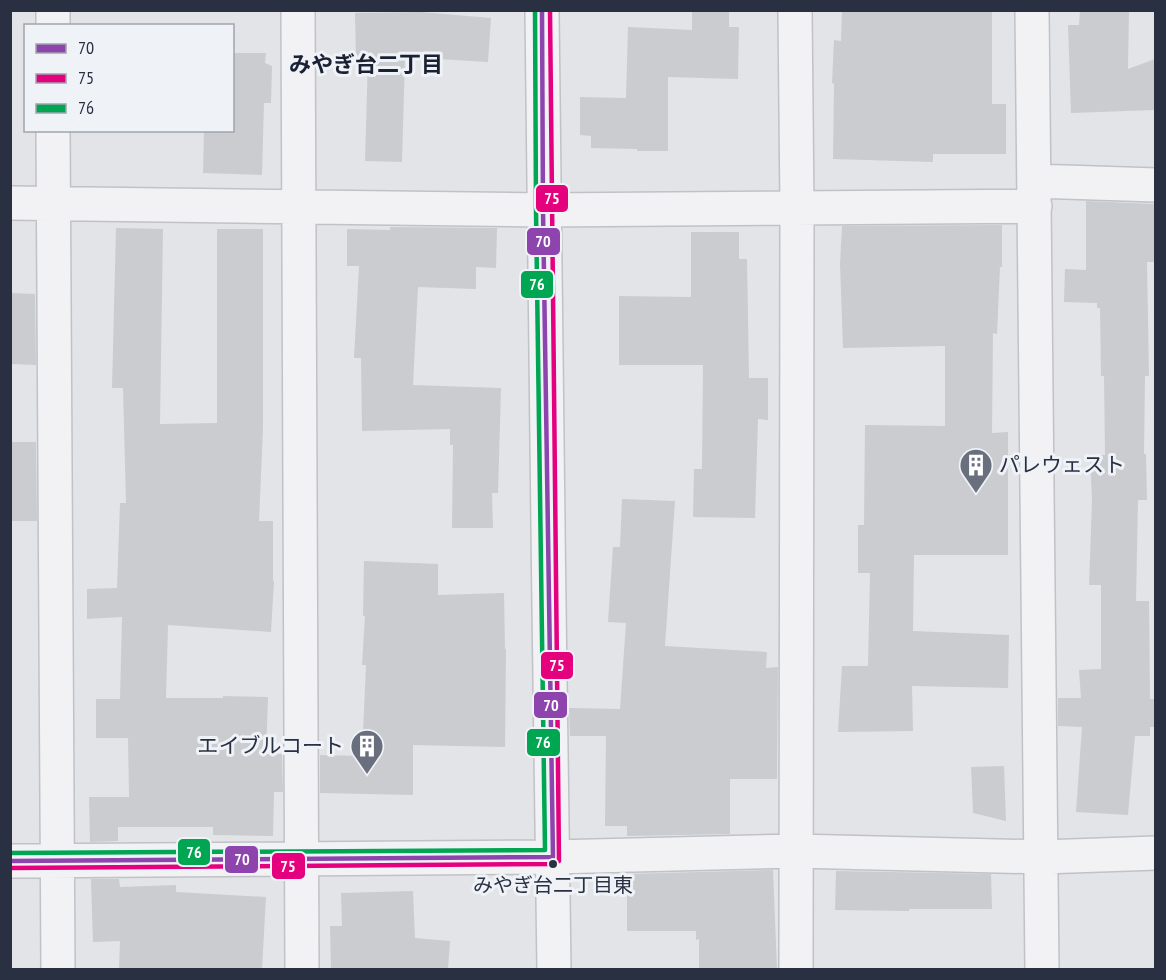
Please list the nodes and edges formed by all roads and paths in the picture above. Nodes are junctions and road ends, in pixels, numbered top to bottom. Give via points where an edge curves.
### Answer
1 (298, 10) edge
2 (542, 10) edge
3 (795, 10) edge
4 (1032, 10) edge
5 (53, 132) edge
6 (1155, 185) edge
7 (1034, 194) junction
8 (10, 203) edge
9 (53, 203) junction
10 (298, 207) junction
11 (543, 210) junction
12 (796, 210) junction
13 (795, 851) junction
14 (1155, 853) edge
15 (553, 857) junction
16 (1043, 857) junction
17 (300, 860) junction
18 (10, 861) edge
19 (56, 861) junction
20 (58, 969) edge
21 (302, 969) edge
22 (554, 969) edge
23 (796, 969) edge
24 (1042, 969) edge

1 - 10 street
2 - 11 street
3 - 12 street
4 - 7 street
5 - 9 street
6 - 7 street
7 - 12 street
7 - 16 street
8 - 9 street
9 - 10 street
9 - 19 street
10 - 11 street
10 - 17 street
11 - 12 street
11 - 15 street
12 - 13 street
13 - 15 street
13 - 16 street
13 - 23 street
14 - 16 street
15 - 17 street
15 - 22 street
16 - 24 street
17 - 19 street
17 - 21 street
18 - 19 street
19 - 20 street

